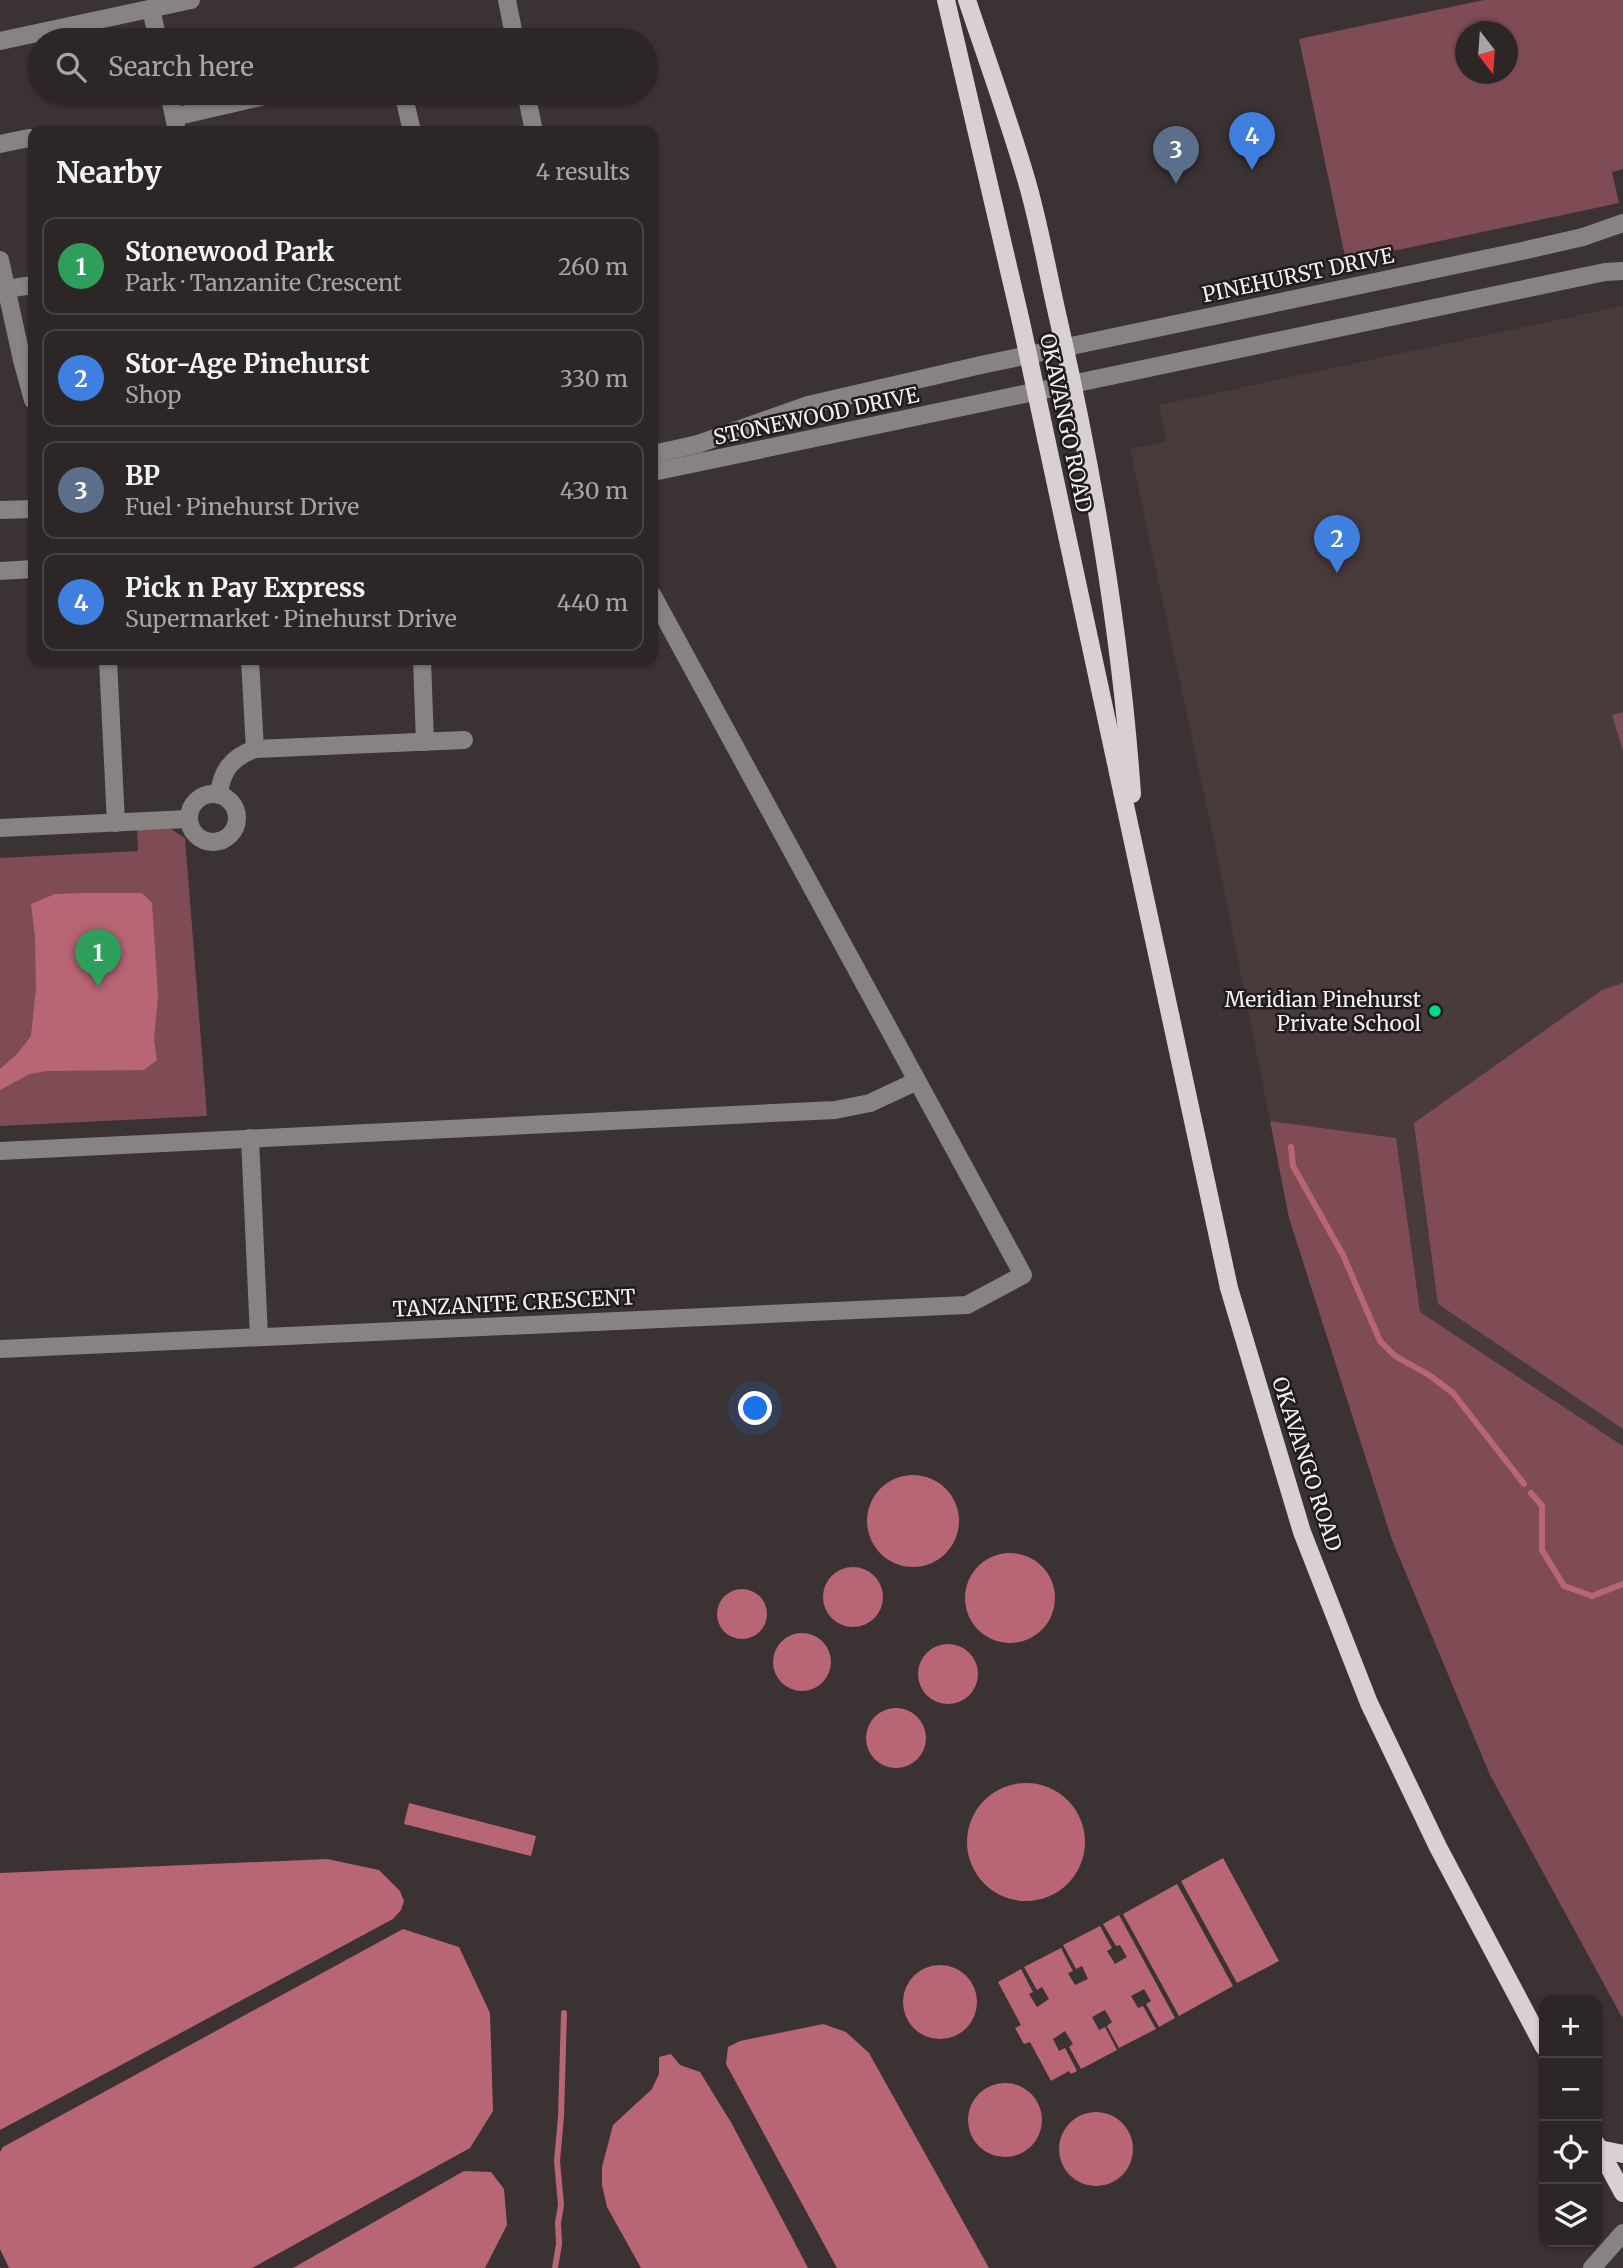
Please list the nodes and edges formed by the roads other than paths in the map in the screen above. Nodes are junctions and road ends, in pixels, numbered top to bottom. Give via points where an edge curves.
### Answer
1 (191, 0) edge
2 (507, 0) edge
3 (946, 0) edge
4 (967, 0) edge
5 (151, 9) junction
6 (61, 28) edge
7 (155, 28) edge
8 (513, 28) edge
9 (28, 35) edge
10 (0, 41) edge
11 (172, 105) edge
12 (239, 105) edge
13 (406, 105) edge
14 (529, 105) edge
15 (176, 124) edge
16 (411, 126) edge
17 (533, 126) edge
18 (28, 138) edge
19 (0, 144) edge
20 (1623, 223) edge
21 (0, 261) edge
22 (1623, 271) edge
23 (28, 286) edge
24 (6, 289) junction
25 (1065, 348) junction
26 (1028, 356) junction
27 (981, 365) joint
28 (28, 379) edge
29 (1073, 384) junction
30 (1035, 392) junction
31 (658, 453) edge
32 (658, 471) edge
33 (28, 509) edge
34 (0, 510) edge
35 (28, 569) edge
36 (0, 571) edge
37 (658, 605) edge
38 (108, 665) edge
39 (250, 665) edge
40 (422, 665) edge
41 (464, 740) dead end
42 (425, 742) junction
43 (255, 749) junction
44 (219, 794) junction
45 (188, 819) junction
46 (116, 822) junction
47 (0, 828) edge
48 (1136, 857) junction
49 (917, 1081) junction
50 (250, 1138) junction
51 (0, 1151) edge
52 (259, 1338) junction
53 (0, 1349) edge
54 (1539, 2037) edge
55 (1602, 2148) edge
56 (1602, 2154) edge
57 (1623, 2154) edge
58 (1623, 2193) edge
59 (1623, 2234) edge
60 (1592, 2268) edge

1 - 5 street
2 - 8 street
3 - 26 main road, OKAVANGO ROAD
4 - 25 main road, OKAVANGO ROAD via 1028,185
5 - 6 street
5 - 7 street
9 - 10 street
11 - 15 street
12 - 15 street
13 - 16 street
14 - 17 street
18 - 19 street
20 - 25 street, PINEHURST DRIVE via 1534,248
21 - 24 street
22 - 29 street
23 - 24 street
24 - 28 street
25 - 26 street, PINEHURST DRIVE
25 - 29 main road, OKAVANGO ROAD
26 - 27 street, PINEHURST DRIVE
26 - 30 main road, OKAVANGO ROAD
27 - 31 street, STONEWOOD DRIVE via 808,405 698,444
29 - 30 street
29 - 48 main road, OKAVANGO ROAD via 1095,490 1120,677
30 - 32 street, STONEWOOD DRIVE
30 - 48 main road, OKAVANGO ROAD
33 - 34 street
35 - 36 street
37 - 49 street
38 - 46 street
39 - 43 street
40 - 42 street
41 - 42 street
42 - 43 street
43 - 44 street via 228,766
44 - 45 street via 201,796
44 - 45 street via 236,812 230,835 208,842 194,834
45 - 46 street
46 - 47 street
48 - 54 main road, OKAVANGO ROAD via 1229,1288 1302,1532 1369,1703 1438,1847
49 - 50 street via 870,1103 835,1110
49 - 52 street, TANZANITE CRESCENT via 1023,1275 967,1305
50 - 51 street
50 - 52 street
52 - 53 street, TANZANITE CRESCENT
55 - 57 main road
56 - 58 main road
59 - 60 street

